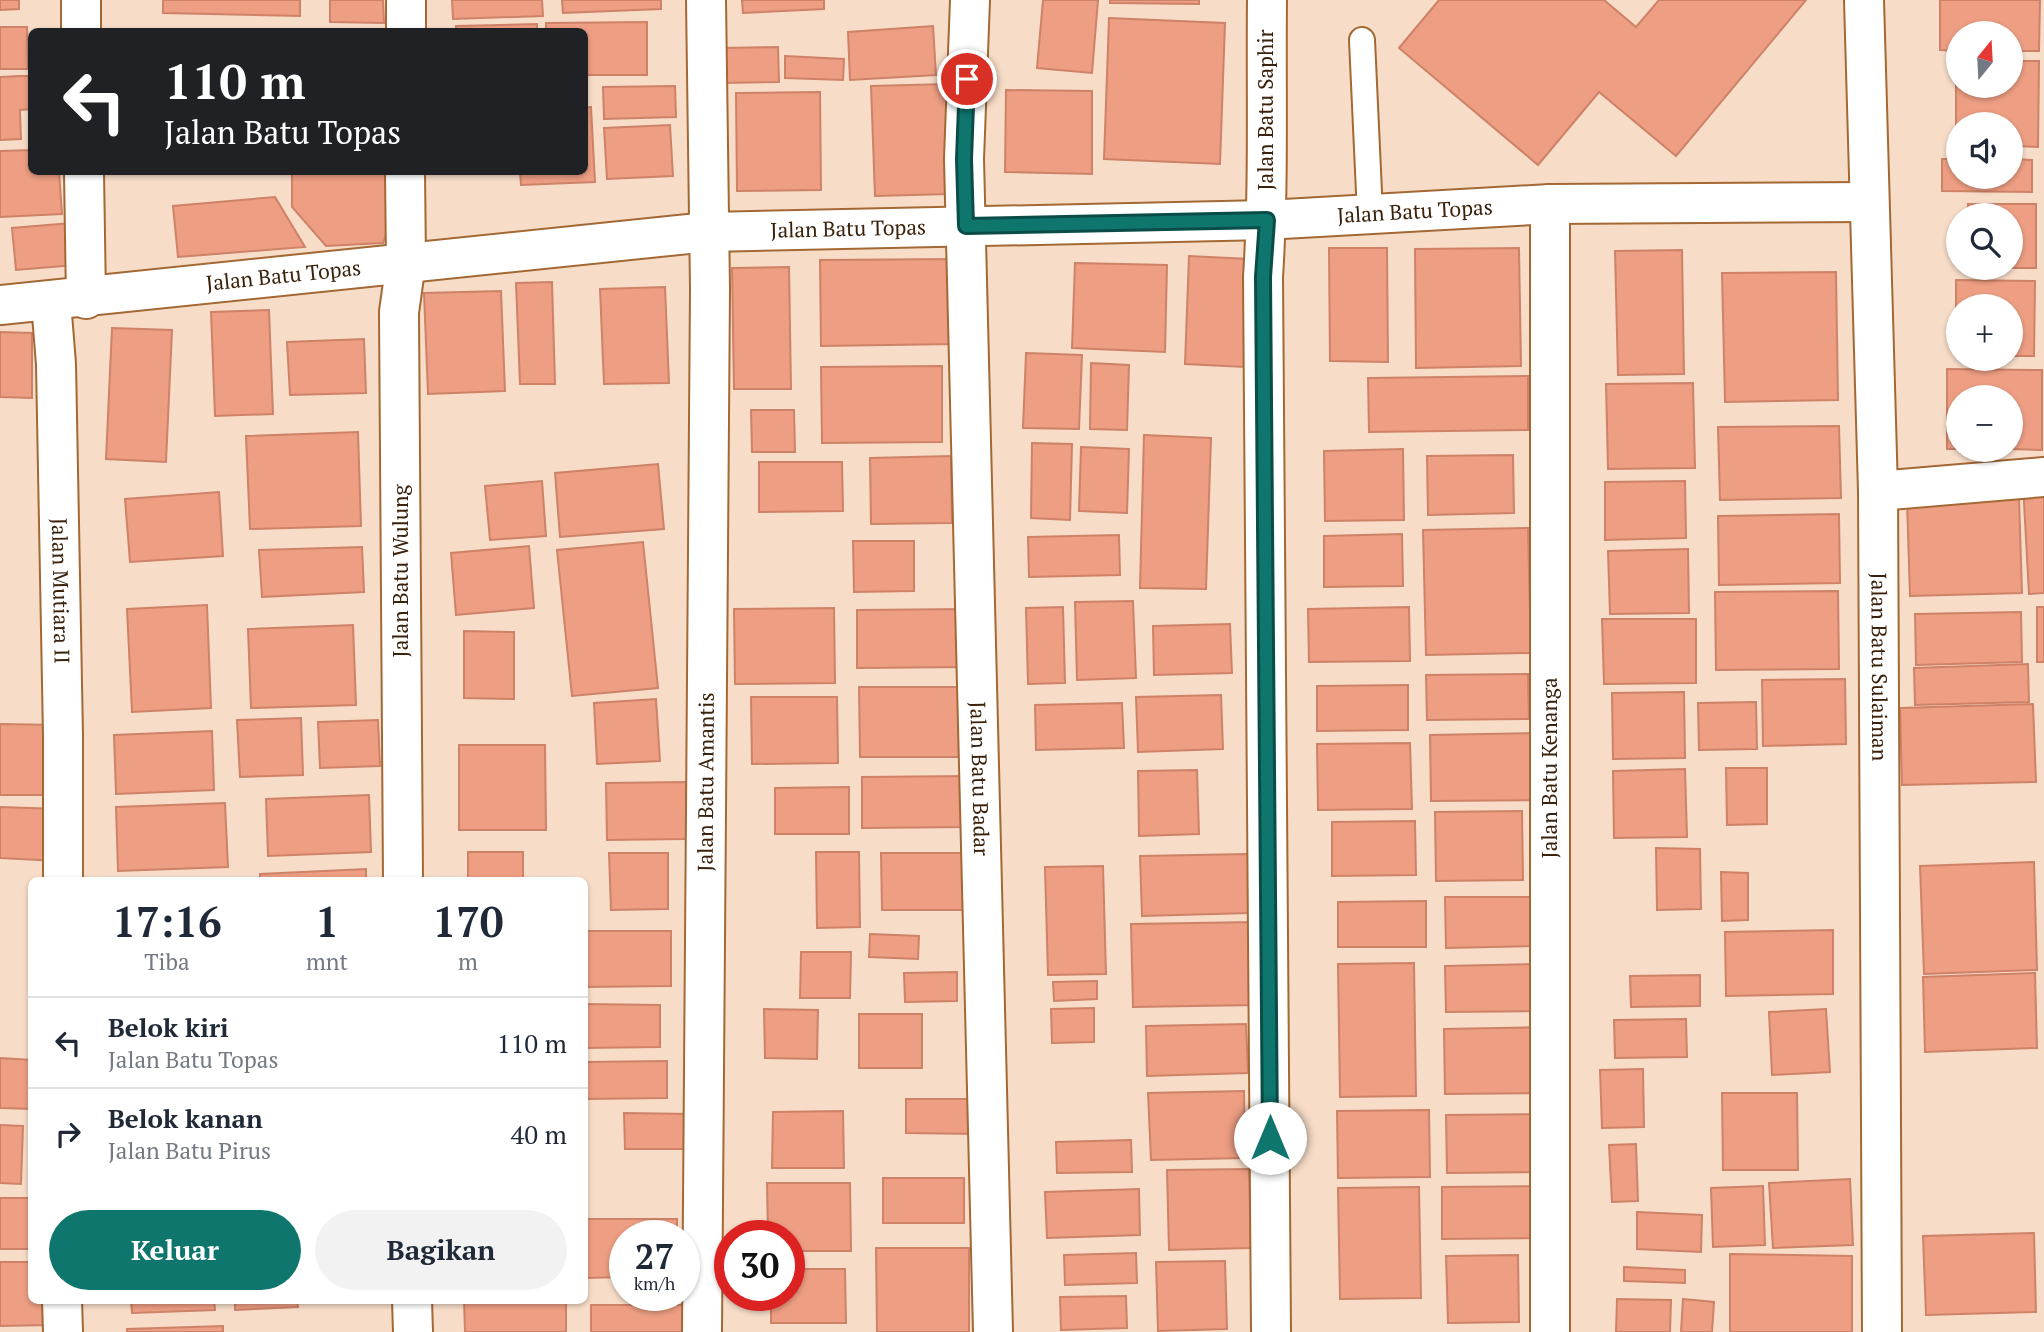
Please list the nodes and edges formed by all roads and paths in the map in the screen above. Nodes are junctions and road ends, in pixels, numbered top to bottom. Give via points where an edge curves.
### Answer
1 (81, 0) edge
2 (406, 0) edge
3 (706, 0) edge
4 (970, 0) edge
5 (1267, 0) edge
6 (1864, 0) edge
7 (81, 28) edge
8 (406, 28) edge
9 (1362, 40) dead end
10 (84, 175) edge
11 (405, 175) edge
12 (1868, 202) junction
13 (1550, 204) junction
14 (1370, 214) junction
15 (1267, 220) junction
16 (966, 226) junction
17 (708, 232) junction
18 (406, 261) junction
19 (68, 301) junction
20 (0, 305) edge
21 (2044, 477) edge
22 (1878, 491) junction
23 (62, 877) edge
24 (403, 877) edge
25 (62, 1304) edge
26 (412, 1304) edge
27 (63, 1332) edge
28 (414, 1332) edge
29 (702, 1332) edge
30 (993, 1332) edge
31 (1271, 1332) edge
32 (1550, 1332) edge
33 (1882, 1332) edge

1 - 7 street
2 - 8 street
3 - 17 street, Jalan Batu Amantis
4 - 16 street, Jalan Batu Badar
5 - 15 street, Jalan Batu Saphir
6 - 12 street, Jalan Batu Sulaiman
9 - 14 lane
10 - 19 street, Jalan Mutiara II
11 - 18 street, Jalan Batu Wulung
12 - 13 street, Jalan Batu Topas
12 - 22 street, Jalan Batu Sulaiman
13 - 14 street, Jalan Batu Topas
13 - 32 street, Jalan Batu Kenanga
14 - 15 street, Jalan Batu Topas
15 - 16 street, Jalan Batu Topas
15 - 31 street, Jalan Batu Saphir via 1263,277
16 - 17 street, Jalan Batu Topas
16 - 30 street, Jalan Batu Badar
17 - 18 street, Jalan Batu Topas
17 - 29 street, Jalan Batu Amantis
18 - 19 street, Jalan Batu Topas
18 - 24 street, Jalan Batu Wulung via 399,312
19 - 20 street, Jalan Batu Topas
19 - 23 street, Jalan Mutiara II via 58,447
21 - 22 street
22 - 33 street, Jalan Batu Sulaiman
25 - 27 street
26 - 28 street

